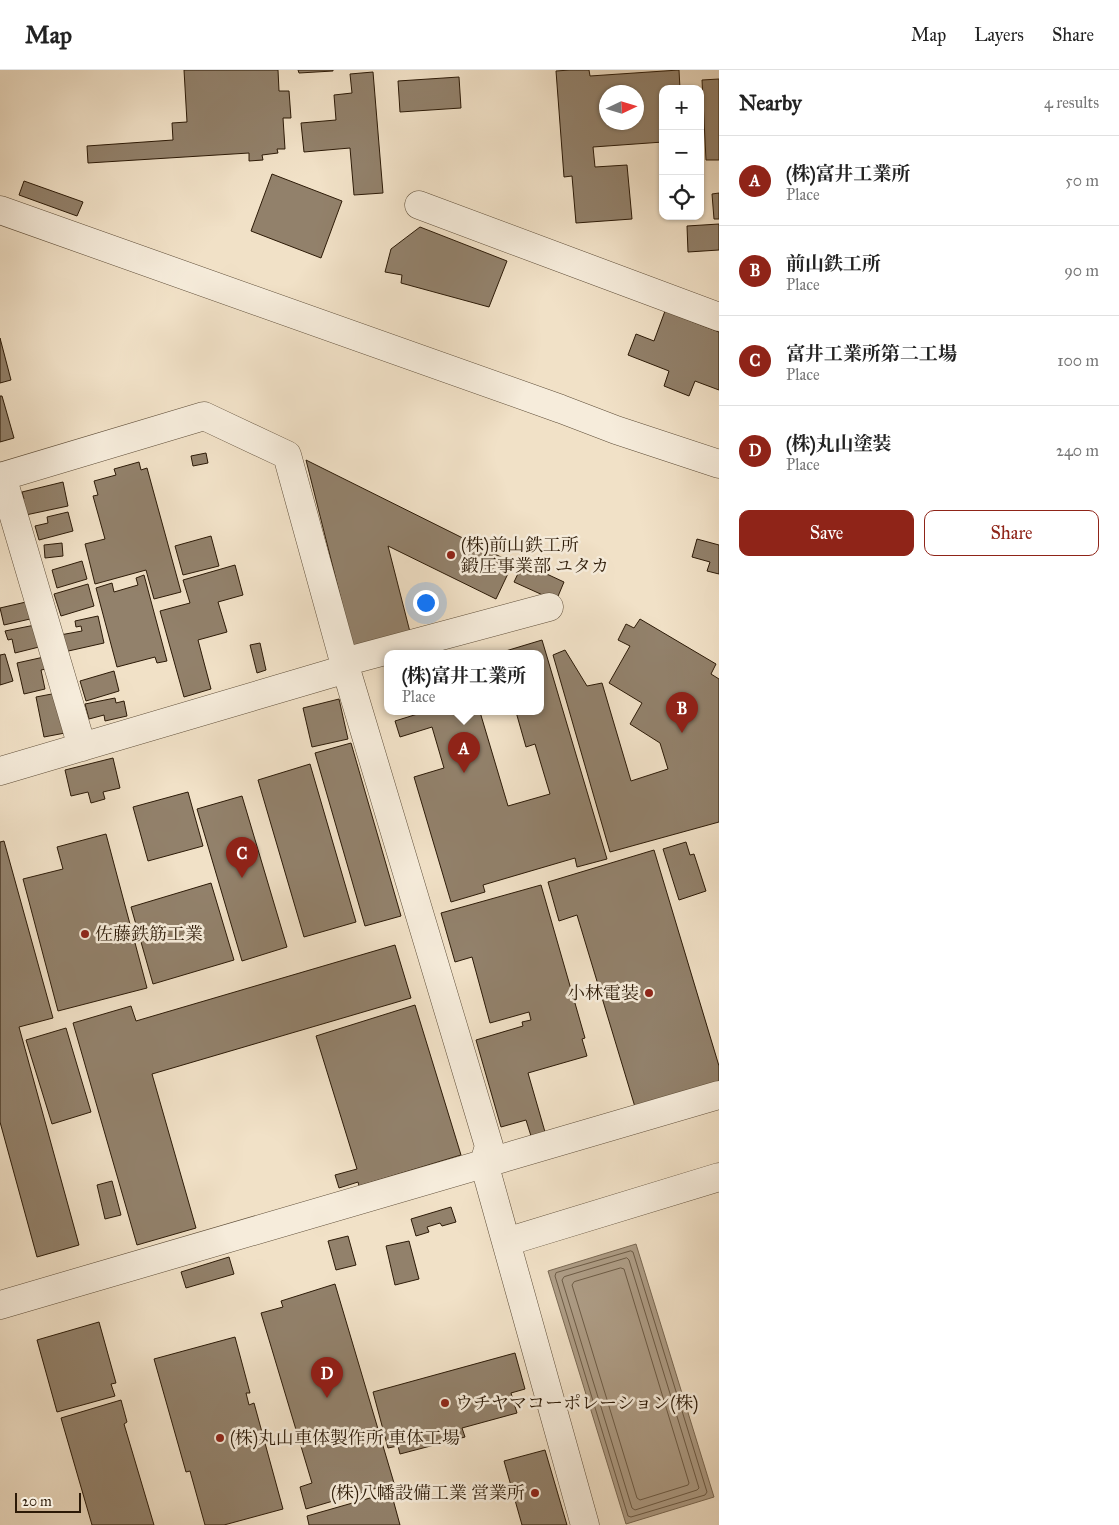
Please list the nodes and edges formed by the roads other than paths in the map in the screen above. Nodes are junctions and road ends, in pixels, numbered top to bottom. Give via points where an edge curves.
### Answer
1 (419, 205) dead end
2 (0, 210) edge
3 (719, 317) edge
4 (719, 464) edge
5 (1, 476) edge
6 (549, 607) dead end
7 (400, 650) edge
8 (384, 655) edge
9 (345, 666) junction
10 (82, 747) junction
11 (0, 771) edge
12 (719, 1095) edge
13 (484, 1163) junction
14 (719, 1177) edge
15 (506, 1242) junction
16 (0, 1306) edge
17 (584, 1525) edge

1 - 3 street
2 - 4 street
5 - 9 street via 204,416 287,455
5 - 10 street
6 - 7 street
8 - 9 street
9 - 10 street
9 - 13 street via 488,1146
10 - 11 street
12 - 13 street
13 - 15 street
13 - 16 street
14 - 15 street
15 - 17 street

